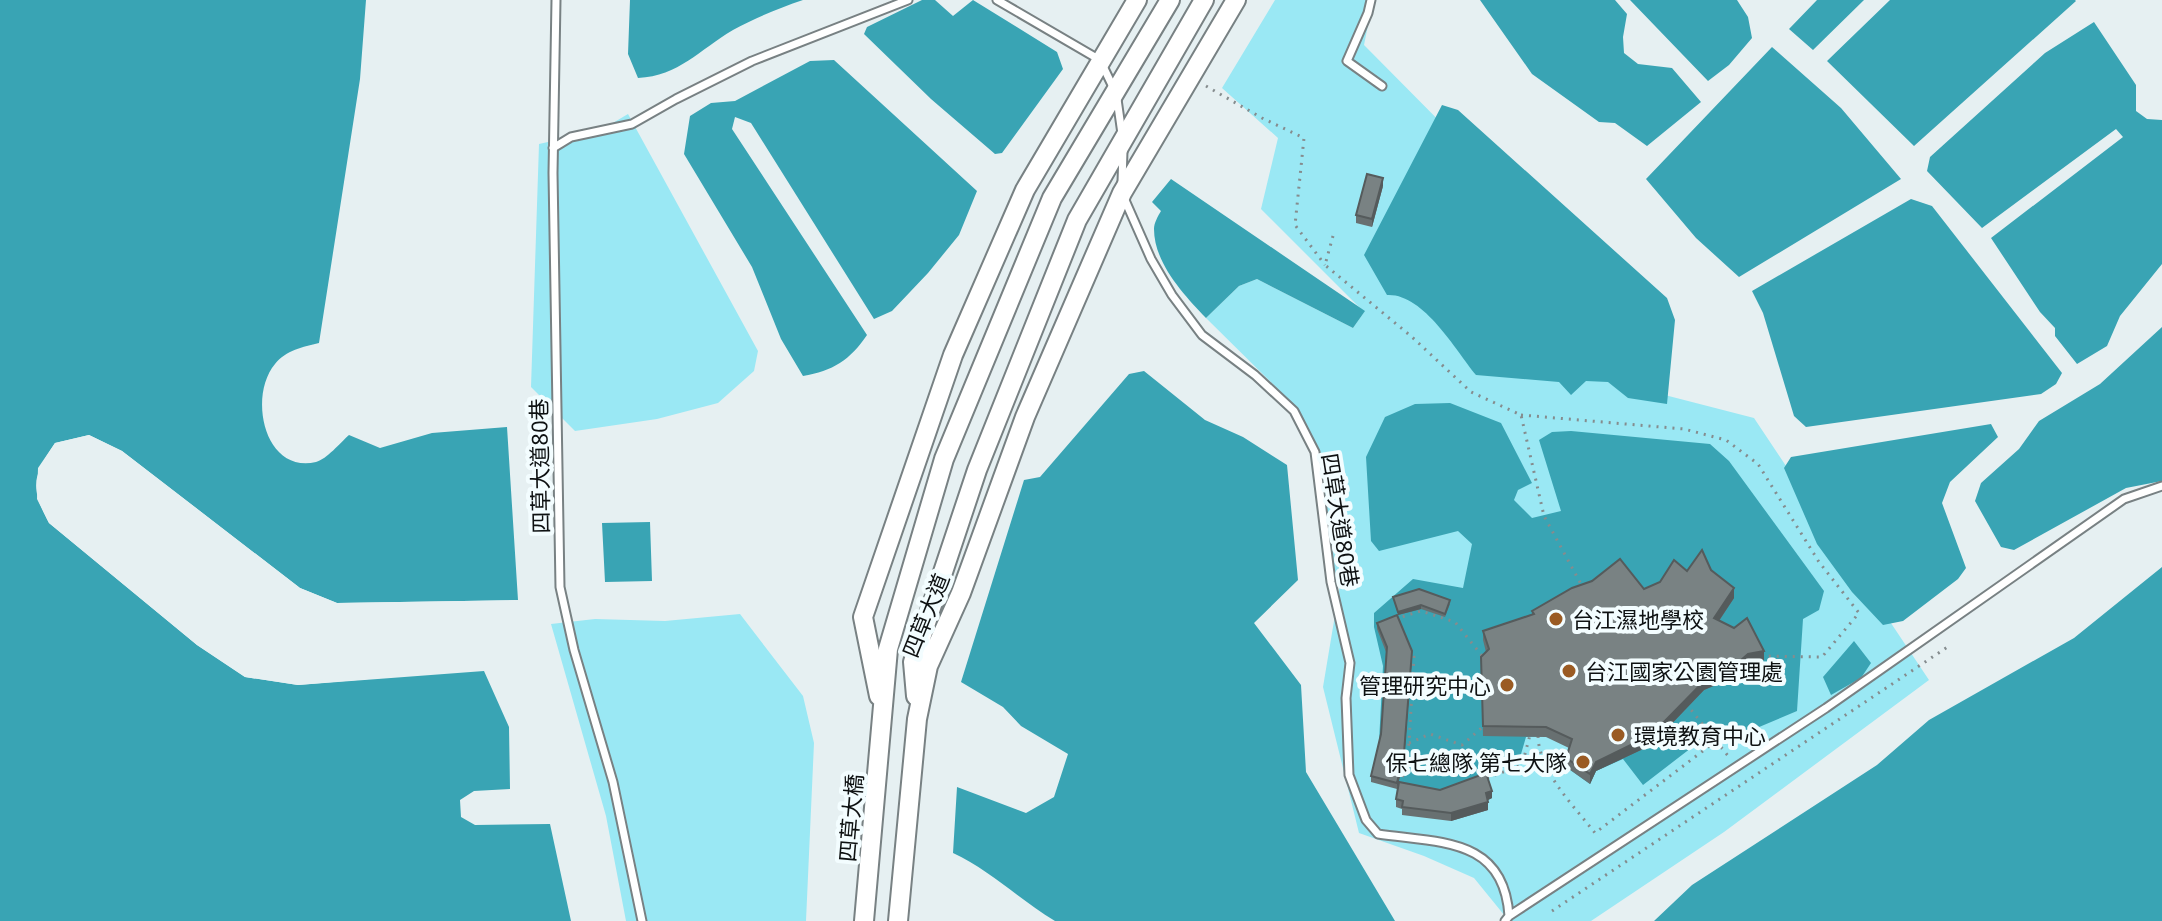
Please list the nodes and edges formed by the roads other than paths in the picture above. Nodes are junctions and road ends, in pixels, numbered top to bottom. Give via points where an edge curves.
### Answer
1 (556, 0) edge
2 (908, 0) edge
3 (997, 0) edge
4 (1137, 0) edge
5 (1170, 0) edge
6 (1204, 0) edge
7 (1236, 0) edge
8 (1371, 0) edge
9 (1100, 60) junction
10 (1382, 86) dead end
11 (1116, 92) junction
12 (1123, 140) junction
13 (553, 148) junction
14 (1122, 193) junction
15 (2162, 486) edge
16 (883, 719) junction
17 (917, 719) junction
18 (1507, 919) edge
19 (642, 921) edge
20 (864, 921) edge
21 (898, 921) edge

1 - 13 lane, 四草大道80巷
2 - 13 lane via 752,61 632,124 571,137
3 - 9 lane
4 - 9 street, 四草大道
5 - 11 street, 四草大道
6 - 12 street, 四草大道
7 - 14 street, 四草大道
8 - 10 lane via 1347,61
9 - 11 lane, 四草大道80巷
9 - 16 street, 四草大道 via 1025,190 953,355 886,547 863,617
11 - 12 lane, 四草大道80巷
11 - 16 street, 四草大道 via 1052,198 944,459 888,649
12 - 14 lane, 四草大道80巷
12 - 17 street, 四草大道 via 1077,220 977,470 913,662
13 - 19 lane, 四草大道80巷 via 560,587 613,782
14 - 17 street, 四草大道 via 1025,417 961,593 928,666
14 - 18 lane, 四草大道80巷 via 1151,259 1179,305 1202,335 1294,411 1315,452 1331,582 1350,663 1349,775 1366,820 1378,834 1479,854 1499,874 1507,895
15 - 18 lane via 2124,499 1826,708
16 - 20 street, 四草大橋
17 - 21 street

